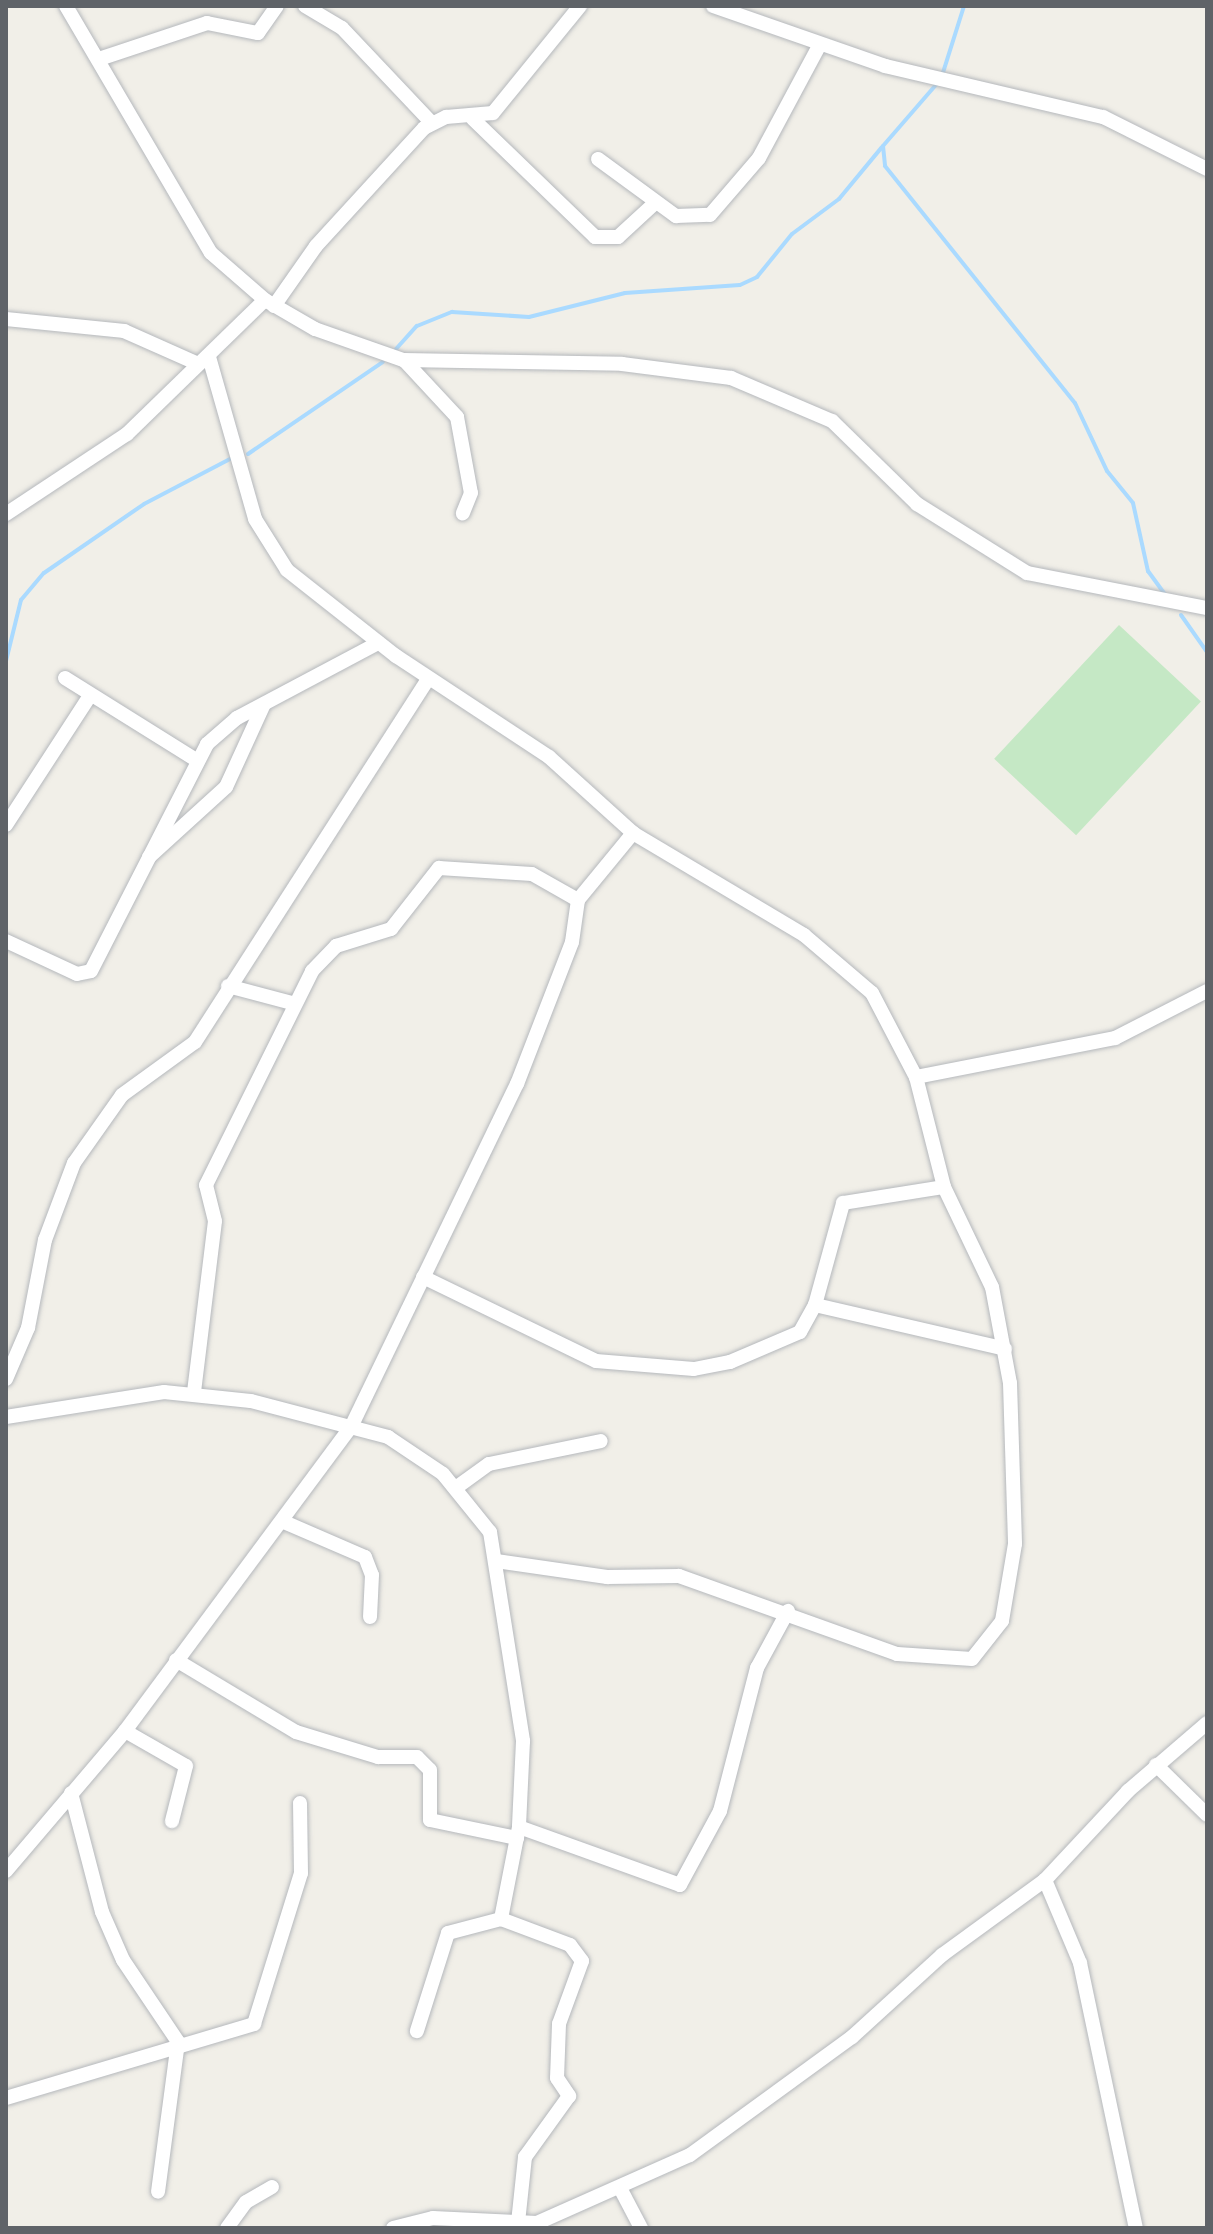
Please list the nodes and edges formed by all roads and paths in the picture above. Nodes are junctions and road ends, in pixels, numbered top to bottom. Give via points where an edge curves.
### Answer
1 (66, 6) edge
2 (277, 6) edge
3 (305, 6) edge
4 (580, 6) edge
5 (713, 6) edge
6 (819, 46) junction
7 (99, 59) junction
8 (473, 119) junction
9 (431, 122) junction
10 (598, 159) dead end
11 (1207, 169) edge
12 (655, 203) junction
13 (269, 303) junction
14 (6, 319) edge
15 (204, 360) junction
16 (403, 360) junction
17 (463, 513) dead end
18 (6, 514) edge
19 (1207, 608) edge
20 (378, 643) junction
21 (65, 678) dead end
22 (428, 679) junction
23 (89, 697) junction
24 (264, 704) junction
25 (196, 760) junction
26 (6, 825) edge
27 (633, 833) junction
28 (142, 863) junction
29 (578, 900) junction
30 (6, 941) edge
31 (228, 986) junction
32 (1207, 991) edge
33 (292, 1003) junction
34 (916, 1077) junction
35 (944, 1187) junction
36 (423, 1277) junction
37 (815, 1305) junction
38 (1005, 1349) junction
39 (6, 1379) edge
40 (194, 1392) junction
41 (6, 1417) edge
42 (352, 1425) junction
43 (601, 1441) dead end
44 (457, 1487) junction
45 (284, 1522) junction
46 (496, 1561) junction
47 (788, 1611) junction
48 (370, 1617) dead end
49 (176, 1660) junction
50 (1207, 1723) edge
51 (125, 1731) junction
52 (1156, 1765) junction
53 (71, 1793) junction
54 (300, 1803) dead end
55 (1207, 1815) edge
56 (172, 1821) dead end
57 (518, 1833) junction
58 (6, 1871) edge
59 (1045, 1880) junction
60 (501, 1919) junction
61 (417, 2031) dead end
62 (178, 2042) junction
63 (6, 2098) edge
64 (272, 2187) dead end
65 (620, 2188) junction
66 (158, 2192) dead end
67 (518, 2223) junction
68 (400, 2226) edge
69 (227, 2228) edge
70 (641, 2228) edge
71 (1136, 2228) edge

1 - 7 street
2 - 7 street via 258,33 207,23
3 - 9 street via 342,28
4 - 8 street via 493,113
5 - 6 street
6 - 11 street via 1103,117
6 - 12 street via 781,123 725,206 694,220
7 - 13 street via 211,253
8 - 9 street
8 - 12 street via 595,237 618,237
9 - 13 street
10 - 12 street
13 - 15 street
13 - 16 street via 345,344
14 - 15 street via 124,331
15 - 18 street via 114,444
15 - 20 street via 265,541 287,570
16 - 17 street via 457,417 471,493
16 - 19 street via 622,364 731,378 832,421 917,504 1027,573
20 - 22 street
20 - 24 street
21 - 23 street
22 - 27 street via 549,757
22 - 31 street
23 - 25 street
23 - 26 street
24 - 25 street via 221,729
24 - 28 street via 226,787
25 - 28 street
27 - 29 street
27 - 34 street via 836,960 872,993
28 - 30 street via 129,907 85,975
29 - 33 street via 532,874 439,868 391,929 352,938 324,956
29 - 36 street via 572,942 523,1070
31 - 33 street
31 - 39 street via 195,1042 122,1095 74,1163 45,1240 28,1328
32 - 34 street via 1115,1038
33 - 40 street via 206,1185 215,1221
34 - 35 street
35 - 37 street via 843,1203
35 - 38 street via 981,1252
36 - 37 street via 596,1361 648,1369 730,1362 787,1341
36 - 42 street
37 - 38 street
38 - 47 street via 1015,1544 1010,1596 985,1650 955,1662 897,1654
40 - 41 street
40 - 42 street
42 - 44 street via 415,1452
42 - 45 street
43 - 44 street via 489,1464
44 - 46 street via 490,1532
45 - 48 street via 365,1557 372,1575
45 - 49 street
46 - 47 street via 607,1577 679,1576
46 - 57 street via 523,1741
47 - 57 street via 757,1668 720,1811 680,1885
49 - 51 street
49 - 57 street via 296,1732 378,1757 417,1757 430,1770 430,1820
50 - 52 street
51 - 53 street
51 - 56 street via 186,1766
52 - 55 street
52 - 59 street
53 - 58 street
53 - 62 street via 102,1912 123,1960
54 - 62 street via 301,1873 289,1894 261,2010 242,2032
57 - 60 street
59 - 65 street via 942,1955 817,2063 690,2155
59 - 71 street via 1080,1963
60 - 61 street via 448,1933
60 - 67 street via 570,1945 582,1961 559,2024 557,2078 569,2096 525,2157
62 - 63 street
62 - 66 street
64 - 69 street via 246,2202
65 - 67 street
65 - 70 street
67 - 68 street via 433,2218

